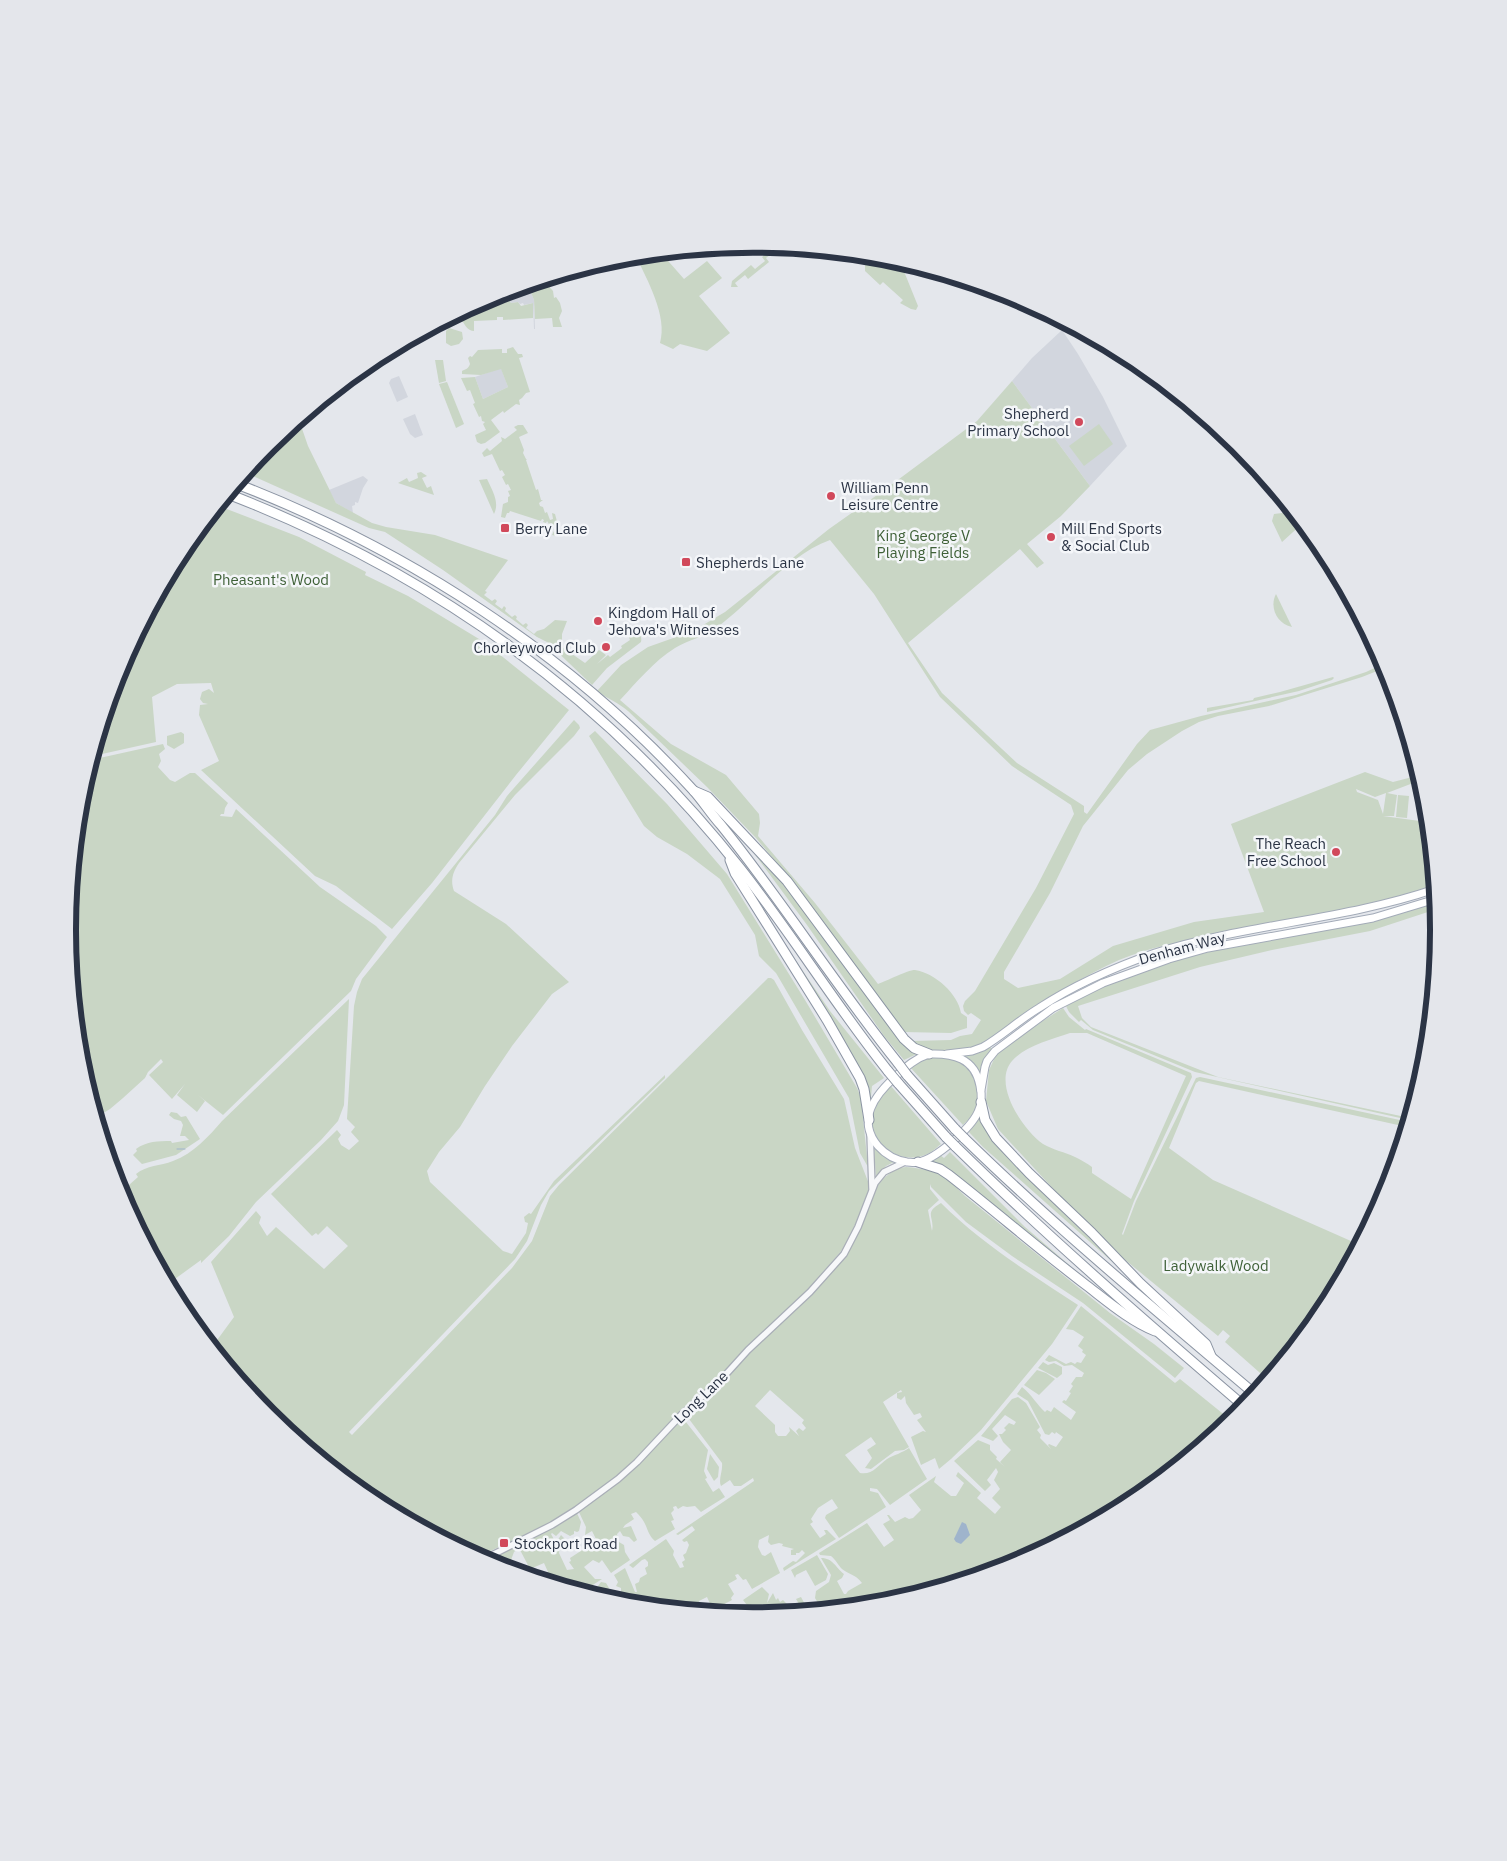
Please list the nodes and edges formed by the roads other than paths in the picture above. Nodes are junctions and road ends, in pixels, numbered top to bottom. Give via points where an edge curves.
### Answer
1 (242, 486) edge
2 (234, 496) edge
3 (694, 791) junction
4 (727, 852) junction
5 (1429, 891) edge
6 (1430, 901) edge
7 (929, 1054) junction
8 (947, 1054) junction
9 (981, 1090) junction
10 (981, 1102) junction
11 (869, 1125) junction
12 (905, 1162) junction
13 (918, 1162) junction
14 (872, 1188) junction
15 (1158, 1332) junction
16 (1211, 1356) junction
17 (1250, 1390) edge
18 (1239, 1402) edge
19 (492, 1555) edge

1 - 3 highway via 352,535 433,579 502,624 595,697
2 - 4 highway via 354,549 429,591 493,633 579,700 629,745
3 - 7 highway via 708,796 770,862 904,1039 914,1048
3 - 16 highway, bridge via 774,893 907,1075 964,1138 1090,1255
4 - 11 highway via 735,873 828,1020 860,1078
4 - 15 highway, bridge via 848,1019 946,1137
5 - 8 main road, Denham Way via 1377,906 1179,946 1118,967 1069,991 983,1047
6 - 9 main road, Denham Way via 1373,918 1230,943 1169,958 1110,980 1053,1008 991,1055
7 - 8 main road
7 - 11 main road via 918,1057 880,1090 870,1108
8 - 9 main road via 969,1064
9 - 10 main road
10 - 13 main road via 967,1128 930,1158
10 - 16 highway via 985,1120 996,1138 1140,1283 1206,1344
11 - 12 main road via 876,1144 884,1153
11 - 14 street, Long Lane
12 - 13 main road
12 - 14 street, Long Lane via 884,1172
13 - 15 highway via 949,1175 1098,1294 1142,1326
14 - 19 street, Long Lane via 844,1254 810,1292 682,1414 637,1462 576,1510
15 - 18 highway
16 - 17 highway

